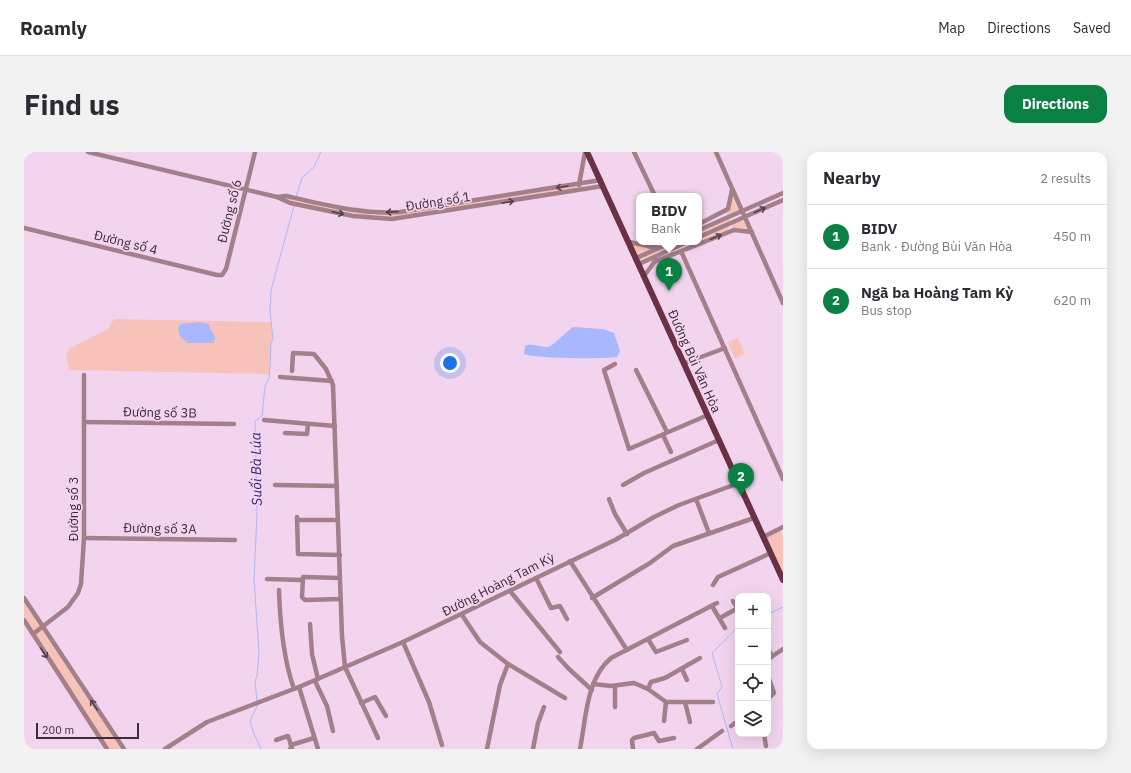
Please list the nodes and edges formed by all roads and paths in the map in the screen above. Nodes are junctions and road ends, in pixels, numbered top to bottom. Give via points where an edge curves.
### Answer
1 (88, 152) edge
2 (255, 152) edge
3 (586, 152) edge
4 (634, 152) edge
5 (716, 152) edge
6 (602, 183) junction
7 (579, 184) junction
8 (732, 188) junction
9 (246, 190) junction
10 (580, 190) junction
11 (654, 193) edge
12 (783, 193) edge
13 (278, 197) junction
14 (481, 199) junction
15 (783, 200) edge
16 (483, 206) junction
17 (741, 211) junction
18 (374, 213) junction
19 (721, 214) junction
20 (729, 216) junction
21 (745, 217) junction
22 (374, 219) junction
23 (732, 222) junction
24 (702, 223) edge
25 (24, 228) edge
26 (702, 229) edge
27 (728, 232) junction
28 (752, 232) junction
29 (702, 236) edge
30 (629, 242) junction
31 (702, 243) edge
32 (636, 244) edge
33 (642, 245) edge
34 (654, 245) edge
35 (666, 245) edge
36 (680, 245) edge
37 (696, 245) edge
38 (650, 247) junction
39 (658, 248) junction
40 (681, 251) junction
41 (660, 254) junction
42 (638, 261) junction
43 (654, 262) junction
44 (222, 275) joint
45 (644, 276) junction
46 (783, 303) edge
47 (724, 348) junction
48 (684, 363) junction
49 (615, 364) dead end
50 (636, 370) dead end
51 (292, 371) dead end
52 (84, 375) dead end
53 (280, 377) dead end
54 (332, 381) junction
55 (708, 415) junction
56 (264, 420) dead end
57 (85, 422) junction
58 (234, 424) dead end
59 (308, 424) junction
60 (335, 426) junction
61 (286, 433) dead end
62 (665, 433) junction
63 (719, 440) junction
64 (671, 452) dead end
65 (783, 478) edge
66 (739, 483) junction
67 (274, 485) dead end
68 (623, 485) dead end
69 (337, 486) junction
70 (609, 499) dead end
71 (696, 499) junction
72 (754, 518) junction
73 (338, 520) junction
74 (783, 527) edge
75 (709, 533) junction
76 (627, 534) junction
77 (763, 537) junction
78 (84, 538) junction
79 (235, 540) dead end
80 (771, 553) junction
81 (340, 555) junction
82 (570, 560) junction
83 (267, 578) dead end
84 (340, 578) junction
85 (536, 578) junction
86 (302, 580) junction
87 (783, 580) edge
88 (714, 585) dead end
89 (279, 590) dead end
90 (510, 591) junction
91 (24, 598) edge
92 (592, 598) junction
93 (341, 599) junction
94 (733, 601) dead end
95 (717, 603) dead end
96 (735, 604) edge
97 (712, 606) junction
98 (735, 610) edge
99 (462, 615) junction
100 (720, 618) junction
101 (567, 619) dead end
102 (24, 620) edge
103 (310, 624) dead end
104 (43, 627) junction
105 (725, 628) dead end
106 (33, 634) junction
107 (648, 639) junction
108 (687, 640) dead end
109 (403, 642) junction
110 (783, 649) edge
111 (627, 650) junction
112 (560, 652) dead end
113 (558, 657) dead end
114 (771, 657) edge
115 (700, 658) dead end
116 (508, 664) junction
117 (345, 667) junction
118 (682, 669) junction
119 (316, 680) junction
120 (687, 680) dead end
121 (593, 684) junction
122 (771, 685) edge
123 (615, 686) junction
124 (297, 688) junction
125 (648, 689) junction
126 (592, 690) junction
127 (771, 696) edge
128 (565, 698) dead end
129 (666, 702) junction
130 (685, 702) junction
131 (714, 702) dead end
132 (361, 703) junction
133 (615, 706) dead end
134 (544, 707) dead end
135 (386, 716) dead end
136 (664, 721) dead end
137 (690, 722) dead end
138 (735, 724) edge
139 (731, 726) dead end
140 (333, 731) dead end
141 (722, 731) dead end
142 (764, 737) edge
143 (314, 738) junction
144 (378, 738) dead end
145 (674, 738) dead end
146 (276, 740) dead end
147 (442, 745) dead end
148 (766, 746) dead end
149 (290, 747) edge
150 (107, 749) edge
151 (124, 749) edge
152 (165, 749) edge
153 (318, 749) edge
154 (487, 749) edge
155 (533, 749) edge
156 (580, 749) edge
157 (633, 749) edge
158 (697, 749) edge

1 - 9 street, Đường số 1
2 - 9 street, Đường số 6
3 - 6 main road, Đường Bùi Văn Hòa
3 - 7 street
4 - 11 street
5 - 8 street
6 - 7 street, Đường số 1
6 - 10 street, Đường số 1
6 - 30 main road, Đường Bùi Văn Hòa
7 - 10 street
7 -> 14 street, Đường số 1
8 - 17 street
8 - 19 street via 731,203
9 - 13 street, Đường số 1
9 - 44 street, Đường số 6 via 226,271
16 -> 10 street, Đường số 1
12 - 17 street
13 - 18 street, Đường số 1 via 292,197
13 -> 22 street, Đường số 1 via 290,203
14 - 16 street
14 -> 18 street, Đường số 1 via 400,212
21 -> 15 street
16 - 22 street, Đường số 1 via 401,218
17 - 20 street
17 - 21 street
18 - 22 street
19 - 20 street
19 - 24 street
20 - 23 street
20 - 26 street
21 - 23 street
21 - 28 street
23 - 27 street
23 - 29 street
25 - 44 street, Đường số 4
27 - 28 street
31 -> 27 street
28 - 46 street
30 - 32 street
30 - 42 main road, Đường Bùi Văn Hòa
33 - 38 street
34 - 38 street
35 - 39 street
36 - 41 street
40 -> 37 street
38 - 39 street
39 - 42 street
40 - 43 street
40 - 47 street
41 - 42 street
41 - 43 street
42 - 45 main road, Đường Bùi Văn Hòa
43 - 45 street
45 - 48 main road, Đường Bùi Văn Hòa
47 - 48 street
47 - 65 street
48 - 55 main road, Đường Bùi Văn Hòa
49 - 62 street via 604,370 628,448
50 - 62 street
51 - 54 street via 293,353 314,354
52 - 57 street, Đường số 3
53 - 54 street
54 - 60 street
55 - 62 street
55 - 63 main road, Đường Bùi Văn Hòa
56 - 59 street
57 - 58 street, Đường số 3B
57 - 78 street, Đường số 3
59 - 60 street
59 - 61 street via 307,434
60 - 69 street
62 - 64 street
63 - 66 main road, Đường Bùi Văn Hòa
63 - 68 street
66 - 71 street, Đường Hoàng Tam Kỳ
66 - 72 main road, Đường Bùi Văn Hòa
67 - 69 street
69 - 73 street
70 - 76 street
71 - 75 street
71 - 76 street, Đường Hoàng Tam Kỳ via 654,516
72 - 75 street
72 - 77 main road, Đường Bùi Văn Hòa
73 - 81 street
73 - 81 street via 297,519 299,555
74 - 77 street
75 - 92 street via 672,546 650,563
76 - 82 street, Đường Hoàng Tam Kỳ
77 - 80 main road, Đường Bùi Văn Hòa
78 - 79 street, Đường số 3A
78 - 104 street, Đường số 3 via 82,576 78,593 63,613
80 - 87 main road, Đường Bùi Văn Hòa
80 - 88 street via 718,577
81 - 84 street
82 - 85 street, Đường Hoàng Tam Kỳ
82 - 92 street
83 - 86 street
84 - 86 street via 303,577
84 - 93 street
85 - 90 street, Đường Hoàng Tam Kỳ
85 - 101 street via 551,608 560,606
86 - 93 street via 303,599
89 - 124 street via 286,663
90 - 99 street, Đường Hoàng Tam Kỳ
90 - 112 street
91 - 104 street
92 - 111 street
93 - 117 street
94 - 96 street
95 - 97 street
97 - 100 street
97 - 107 street
98 - 100 street
99 - 109 street, Đường Hoàng Tam Kỳ
99 - 116 street via 480,642
100 - 105 street
102 - 106 street
103 - 119 street
104 - 106 street, Đường số 3
151 -> 104 street
106 -> 150 street
107 - 108 street via 657,652
107 - 111 street
109 - 117 street, Đường Hoàng Tam Kỳ
109 - 147 street via 429,702
110 - 114 street
111 - 121 street via 603,666
113 - 126 street
115 - 118 street
116 - 128 street
116 - 154 street via 500,684
117 - 119 street, Đường Hoàng Tam Kỳ
117 - 132 street
118 - 120 street
118 - 125 street via 651,682
119 - 124 street, Đường Hoàng Tam Kỳ
119 - 140 street
121 - 123 street
121 - 126 street
122 - 127 street via 774,693
123 - 125 street via 634,683
123 - 133 street
124 - 143 street
124 - 152 street, Đường Hoàng Tam Kỳ via 207,722
125 - 129 street
126 - 156 street
129 - 130 street
129 - 136 street
130 - 131 street
130 - 137 street
132 - 135 street via 375,697
132 - 144 street
134 - 155 street
138 - 139 street
141 - 158 street
142 - 148 street
143 - 149 street
143 - 153 street
145 - 157 street via 659,741 654,734 634,738
146 - 149 street via 288,736

